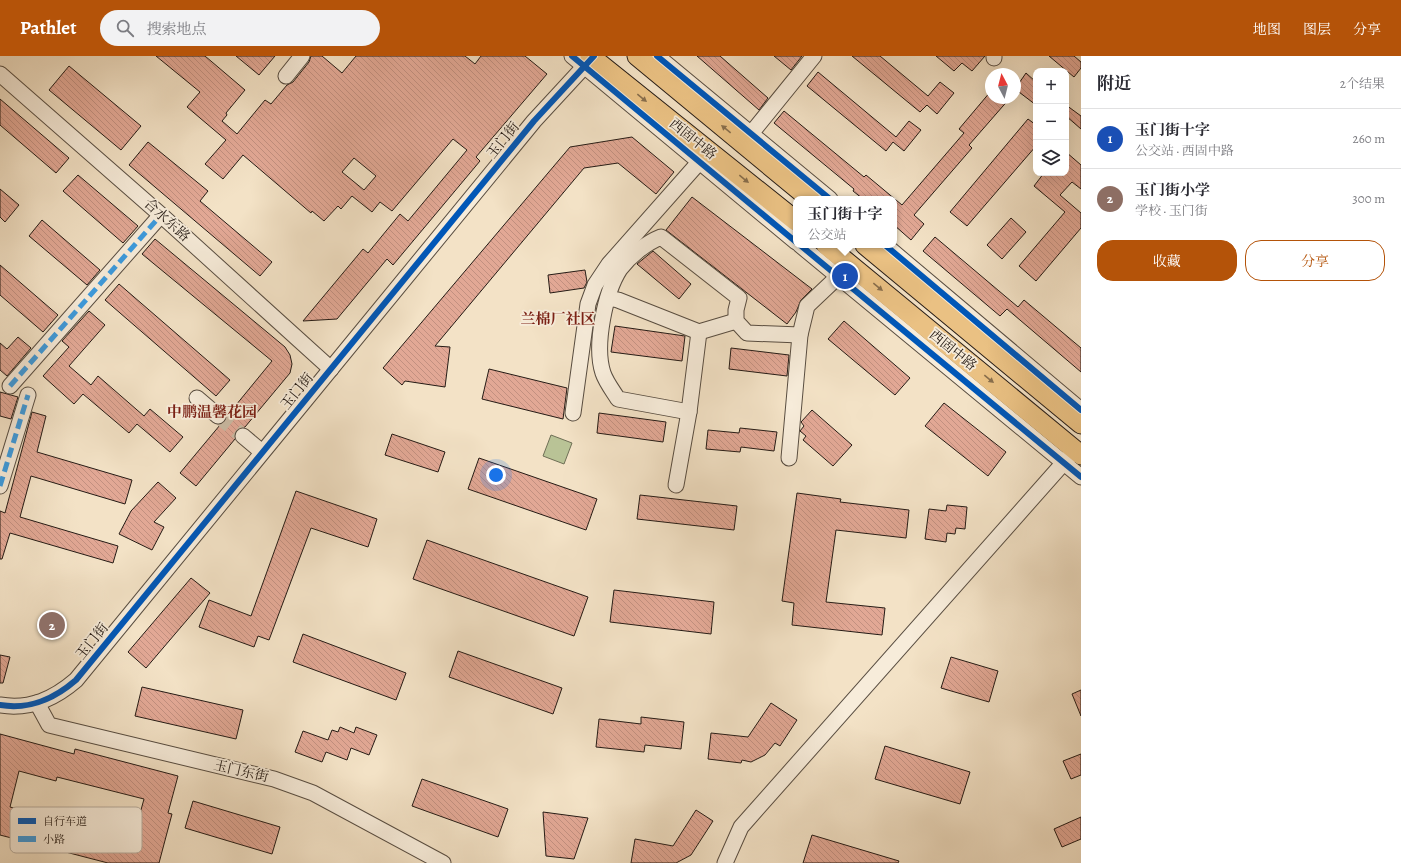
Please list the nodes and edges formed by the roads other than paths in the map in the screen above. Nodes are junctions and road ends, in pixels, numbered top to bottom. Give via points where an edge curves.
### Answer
1 (302, 56) edge
2 (572, 56) edge
3 (637, 56) edge
4 (657, 56) edge
5 (814, 56) edge
6 (590, 59) edge
7 (0, 74) edge
8 (286, 76) dead end
9 (747, 138) junction
10 (704, 157) junction
11 (807, 196) edge
12 (826, 196) edge
13 (161, 214) junction
14 (793, 219) edge
15 (793, 239) edge
16 (805, 248) edge
17 (828, 248) edge
18 (869, 248) edge
19 (889, 248) edge
20 (844, 271) junction
21 (608, 298) junction
22 (736, 321) junction
23 (699, 332) junction
24 (800, 335) junction
25 (331, 369) junction
26 (10, 386) dead end
27 (28, 395) dead end
28 (197, 398) dead end
29 (1081, 410) edge
30 (689, 412) junction
31 (573, 413) dead end
32 (218, 416) tunnel mouth
33 (1081, 424) edge
34 (243, 436) tunnel mouth
35 (262, 452) junction
36 (1074, 456) edge
37 (789, 458) dead end
38 (1081, 477) edge
39 (676, 485) dead end
40 (0, 486) edge
41 (37, 703) junction
42 (0, 705) edge
43 (443, 863) edge
44 (724, 863) edge

1 - 8 street
2 - 6 street
9 -> 3 main road, 西固中路
4 - 9 street
5 - 9 street
6 -> 10 main road, 西固中路
6 - 25 street, 玉门街 via 529,127
7 - 13 street, 合水东路
9 - 11 main road, 西固中路
9 - 12 street
10 -> 14 main road, 西固中路
10 - 15 street
10 - 31 street via 609,264 595,285 586,315
13 - 25 street, 合水东路
13 - 26 street
16 - 20 street
17 - 20 main road, 西固中路
18 - 33 main road, 西固中路
19 - 29 street
20 - 24 street via 808,306
20 -> 36 main road, 西固中路
21 - 22 street via 620,269 647,243 661,237 739,298
21 - 23 street
21 - 30 street via 598,337 603,373 618,399
22 - 23 street
22 - 24 street via 747,333
23 - 30 street
24 - 37 street
25 - 35 street, 玉门街
27 - 40 street
28 - 32 street
30 - 39 street
34 - 35 street
35 - 41 street, 玉门街 via 76,680 61,693
36 - 38 street
36 - 44 street via 741,827
41 - 42 street, 玉门街
41 - 43 street, 玉门东街 via 49,725 274,779 300,788

